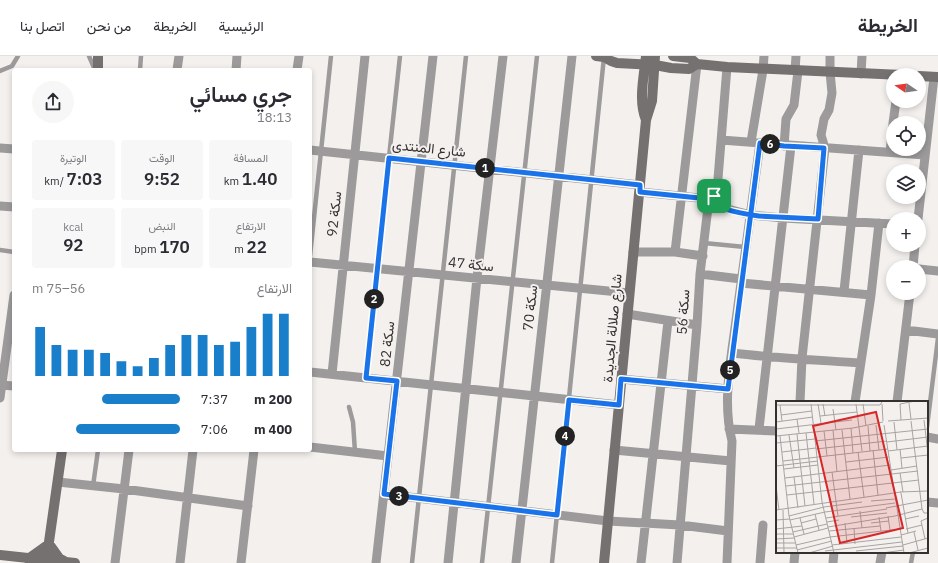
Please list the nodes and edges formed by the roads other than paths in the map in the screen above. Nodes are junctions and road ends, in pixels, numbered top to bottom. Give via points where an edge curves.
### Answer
1 (18, 56) edge
2 (141, 56) edge
3 (179, 56) edge
4 (237, 56) edge
5 (299, 56) edge
6 (331, 56) edge
7 (364, 56) edge
8 (400, 56) edge
9 (433, 56) edge
10 (466, 56) edge
11 (503, 56) edge
12 (537, 56) edge
13 (572, 56) edge
14 (603, 56) edge
15 (675, 56) edge
16 (764, 56) edge
17 (796, 56) edge
18 (830, 56) edge
19 (862, 56) edge
20 (96, 57) edge
21 (650, 60) edge
22 (628, 64) junction
23 (697, 64) junction
24 (727, 67) junction
25 (97, 68) edge
26 (140, 68) edge
27 (177, 68) edge
28 (236, 68) edge
29 (297, 68) edge
30 (671, 68) junction
31 (764, 70) junction
32 (0, 71) edge
33 (797, 71) junction
34 (830, 72) junction
35 (861, 74) junction
36 (886, 75) edge
37 (926, 76) edge
38 (936, 77) edge
39 (648, 83) junction
40 (721, 140) junction
41 (756, 143) junction
42 (788, 146) junction
43 (926, 147) edge
44 (0, 148) edge
45 (824, 148) junction
46 (12, 149) edge
47 (312, 150) edge
48 (859, 150) junction
49 (321, 151) junction
50 (886, 152) edge
51 (354, 154) junction
52 (925, 156) edge
53 (389, 158) junction
54 (421, 162) junction
55 (454, 165) junction
56 (490, 169) junction
57 (525, 172) junction
58 (559, 176) junction
59 (592, 180) junction
60 (640, 188) junction
61 (682, 196) junction
62 (712, 198) junction
63 (0, 206) edge
64 (12, 207) edge
65 (919, 212) edge
66 (751, 215) junction
67 (783, 218) junction
68 (818, 219) junction
69 (851, 221) junction
70 (879, 223) junction
71 (886, 224) edge
72 (312, 237) edge
73 (704, 243) junction
74 (745, 247) junction
75 (0, 250) edge
76 (12, 252) edge
77 (633, 252) junction
78 (675, 252) junction
79 (703, 256) junction
80 (312, 262) edge
81 (343, 265) junction
82 (377, 269) junction
83 (926, 270) edge
84 (938, 271) edge
85 (409, 272) junction
86 (700, 274) junction
87 (442, 275) junction
88 (477, 278) junction
89 (741, 281) junction
90 (513, 282) junction
91 (547, 285) junction
92 (775, 287) junction
93 (580, 288) junction
94 (810, 288) junction
95 (844, 291) junction
96 (629, 293) junction
97 (872, 295) junction
98 (909, 300) edge
99 (12, 309) edge
100 (627, 314) junction
101 (668, 321) junction
102 (696, 325) junction
103 (906, 330) junction
104 (938, 334) edge
105 (938, 338) edge
106 (732, 353) junction
107 (767, 357) junction
108 (802, 358) junction
109 (861, 363) junction
110 (312, 372) edge
111 (332, 374) junction
112 (366, 378) junction
113 (621, 379) junction
114 (397, 381) junction
115 (661, 382) junction
116 (1, 385) edge
117 (431, 385) junction
118 (692, 385) junction
119 (12, 386) edge
120 (466, 389) junction
121 (728, 389) junction
122 (500, 392) junction
123 (534, 396) junction
124 (0, 398) edge
125 (569, 400) junction
126 (800, 401) edge
127 (855, 401) edge
128 (897, 401) edge
129 (619, 405) junction
130 (349, 408) dead end
131 (928, 419) edge
132 (729, 429) junction
133 (759, 429) junction
134 (776, 431) edge
135 (928, 437) edge
136 (938, 439) edge
137 (312, 447) edge
138 (614, 450) junction
139 (62, 452) edge
140 (98, 452) edge
141 (129, 452) edge
142 (193, 452) edge
143 (254, 452) edge
144 (355, 452) junction
145 (653, 453) junction
146 (388, 456) junction
147 (686, 456) junction
148 (731, 461) junction
149 (58, 482) junction
150 (93, 486) junction
151 (124, 489) junction
152 (384, 494) junction
153 (187, 498) junction
154 (419, 498) junction
155 (454, 502) junction
156 (928, 502) edge
157 (938, 503) edge
158 (248, 506) junction
159 (489, 507) junction
160 (522, 511) junction
161 (557, 515) junction
162 (608, 521) junction
163 (645, 523) junction
164 (680, 525) junction
165 (763, 525) dead end
166 (728, 531) junction
167 (49, 544) junction
168 (795, 553) edge
169 (834, 553) edge
170 (882, 553) edge
171 (913, 553) edge
172 (0, 556) edge
173 (30, 561) edge
174 (46, 562) edge
175 (69, 563) edge
176 (115, 563) edge
177 (180, 563) edge
178 (241, 563) edge
179 (376, 563) edge
180 (412, 563) edge
181 (448, 563) edge
182 (482, 563) edge
183 (516, 563) edge
184 (552, 563) edge
185 (604, 563) edge
186 (641, 563) edge
187 (677, 563) edge
188 (727, 563) edge
189 (760, 563) edge
190 (794, 563) edge
191 (833, 563) edge
192 (880, 563) edge
193 (911, 563) edge

1 - 32 lane via 12,66
2 - 26 lane
3 - 27 street
4 - 28 street
5 - 29 street
6 - 49 lane, سكة 92
7 - 51 street, سكة 92
8 - 53 lane
9 - 54 street, سكة 82
10 - 55 lane
11 - 56 street
12 - 57 lane
13 - 58 street, سكة 70
14 - 22 street via 611,61
14 - 59 lane
15 - 23 street via 690,58
16 - 31 street
17 - 33 street
18 - 34 street
19 - 35 street
20 - 25 street
21 - 22 street
21 - 30 street
21 - 39 street, شارع صلالة الجديدة
22 - 39 street
23 - 24 street
23 - 30 street via 688,69
23 - 61 street
24 - 31 street
24 - 40 street, سكة 56
30 - 39 street
31 - 33 street
31 - 41 street
33 - 34 street
33 - 42 street via 794,105 786,118
34 - 35 street
34 - 45 street via 832,93 821,135
35 - 36 street
37 - 38 street
38 - 43 street
39 - 60 street, شارع صلالة الجديدة via 652,101 646,120
40 - 41 street
40 - 62 street, سكة 56 via 716,191
41 - 42 street
41 - 66 street
42 - 45 street
42 - 67 street
44 - 46 street
45 - 48 street
45 - 68 street
47 - 49 street, شارع المنتدى
48 - 50 street
48 - 69 street
49 - 51 street, شارع المنتدى
49 - 72 lane, سكة 92
51 - 53 street, شارع المنتدى
51 - 81 street, سكة 92
52 - 65 street
53 - 54 street, شارع المنتدى
53 - 82 lane
54 - 55 street, شارع المنتدى
54 - 85 street, سكة 82
55 - 56 street, شارع المنتدى
55 - 87 lane
56 - 57 street, شارع المنتدى
56 - 88 street
57 - 58 street, شارع المنتدى
57 - 90 lane
58 - 59 street, شارع المنتدى
58 - 91 street, سكة 70
59 - 60 street, شارع المنتدى
59 - 93 lane
60 - 61 street, شارع المنتدى
60 - 77 street, شارع صلالة الجديدة
61 - 62 street, شارع المنتدى
61 - 78 street
62 - 66 street via 720,207
62 - 73 street, سكة 56
63 - 64 street
66 - 67 street
66 - 74 street
67 - 68 street
67 - 92 street
68 - 69 street
68 - 94 street
69 - 70 street
69 - 95 street
70 - 71 street
70 - 97 street
73 - 74 lane
73 - 79 street, سكة 56
74 - 89 street
75 - 76 lane
77 - 78 street
77 - 96 street, شارع صلالة الجديدة
78 - 79 street
79 - 86 street, سكة 56
80 - 81 street, سكة 47
81 - 82 street, سكة 47
81 - 111 street, سكة 92
82 - 85 street, سكة 47
82 - 112 lane
83 - 84 street
85 - 87 street, سكة 47
85 - 114 street, سكة 82
86 - 89 street
86 - 102 street, سكة 56
87 - 88 street, سكة 47
87 - 117 lane
88 - 90 street, سكة 47
88 - 120 street
89 - 92 street
89 - 106 street
90 - 91 street, سكة 47
90 - 122 lane
91 - 93 street, سكة 47
91 - 123 street, سكة 70
92 - 94 street
92 - 107 street
93 - 96 street, سكة 47
93 - 125 lane
94 - 95 street
94 - 108 street
95 - 97 street
96 - 100 street, شارع صلالة الجديدة
97 - 109 street
98 - 103 street
99 - 116 street
100 - 101 street
100 - 113 street, شارع صلالة الجديدة
101 - 102 street
101 - 115 street
102 - 118 street, سكة 56
103 - 104 street
103 - 128 street
105 - 131 lane
106 - 107 street
106 - 121 street
107 - 108 street
107 - 133 street
108 - 109 street
108 - 126 street
109 - 127 street
110 - 111 street
111 - 112 street
112 - 114 street
113 - 115 street
113 - 129 street, شارع صلالة الجديدة
114 - 117 street
114 - 146 street, سكة 82
115 - 118 street
115 - 145 street
116 - 119 street
116 - 124 street
117 - 120 street
117 - 154 lane
118 - 121 street
118 - 147 street, سكة 56
120 - 122 street
120 - 155 street
121 - 132 street
122 - 123 street
122 - 159 lane
123 - 125 street
123 - 160 street, سكة 70
125 - 129 street
125 - 161 lane
129 - 138 street, شارع صلالة الجديدة
130 - 144 lane via 353,422
132 - 133 street
132 - 148 street via 732,441
133 - 134 street
135 - 136 street
137 - 144 street
138 - 145 street
138 - 162 street, شارع صلالة الجديدة
139 - 149 street
140 - 150 lane
141 - 151 street
142 - 153 street
143 - 158 street
144 - 146 street
145 - 147 street
145 - 163 street
146 - 152 street, سكة 82
147 - 148 street
147 - 164 street, سكة 56
148 - 166 street
149 - 150 street
149 - 167 street
150 - 151 street
151 - 153 street
151 - 176 street
152 - 154 street
152 - 179 street, سكة 82
153 - 158 street
153 - 177 street
154 - 155 street
154 - 180 lane
155 - 159 street
155 - 181 street
156 - 157 street
158 - 178 street
159 - 160 street
159 - 182 lane
160 - 161 street
160 - 183 street, سكة 70
161 - 162 street
161 - 184 lane
162 - 163 street
162 - 185 street, شارع صلالة الجديدة
163 - 164 street
163 - 186 street
164 - 166 street
164 - 187 street, سكة 56
165 - 189 street
166 - 188 street
167 - 173 street
167 - 174 street
167 - 175 street via 59,558
168 - 190 street
169 - 191 street
170 - 192 street
171 - 193 lane
172 - 173 street
173 - 174 street
174 - 175 street

